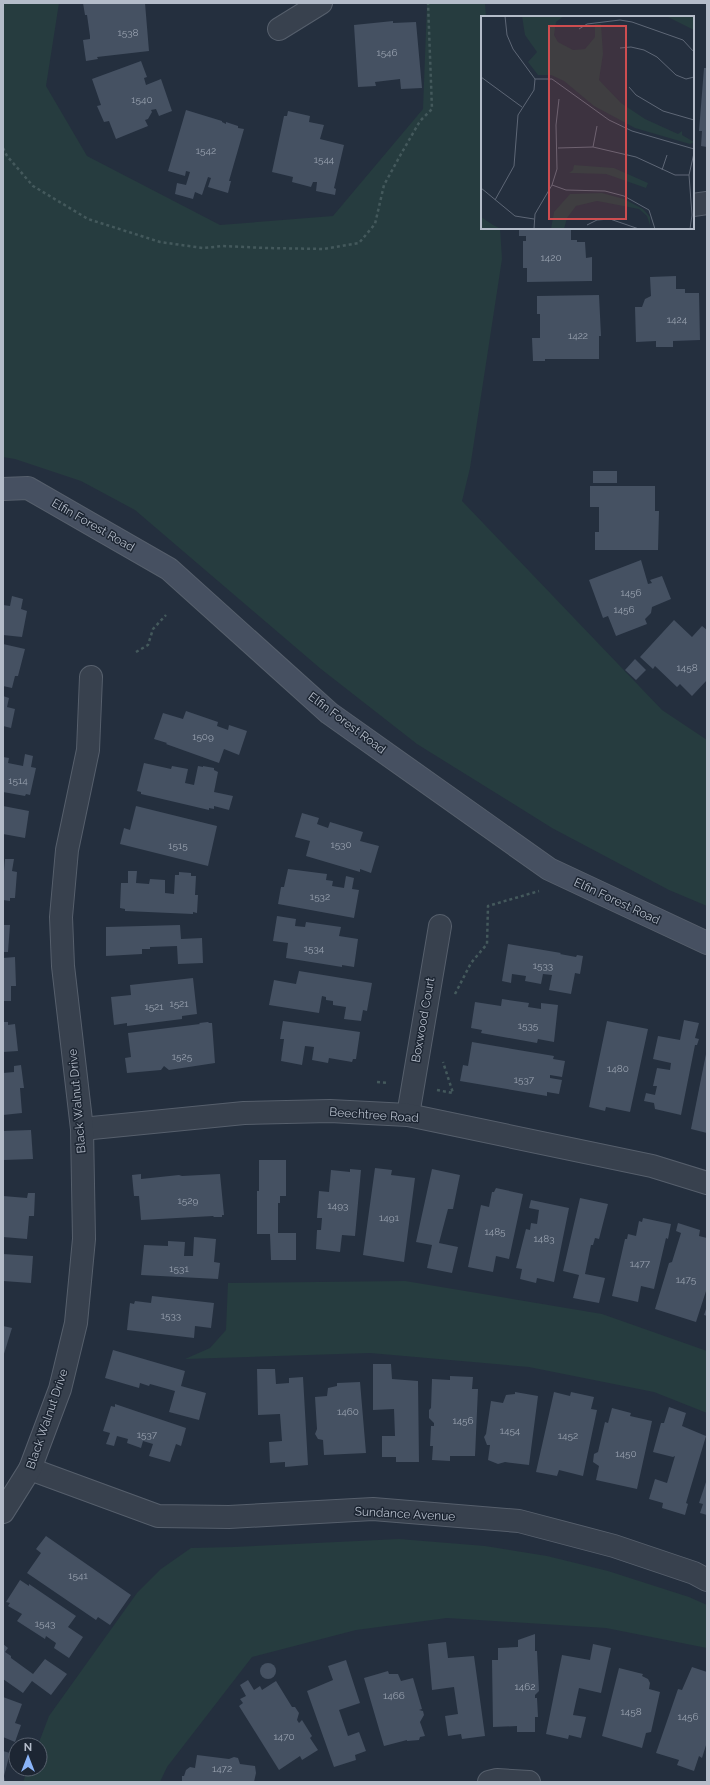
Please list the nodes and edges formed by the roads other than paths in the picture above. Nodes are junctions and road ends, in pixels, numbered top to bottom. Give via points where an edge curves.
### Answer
1 (321, 3) edge
2 (279, 29) dead end
3 (707, 204) edge
4 (694, 205) edge
5 (3, 489) edge
6 (91, 677) dead end
7 (440, 926) dead end
8 (707, 943) edge
9 (408, 1115) junction
10 (82, 1130) junction
11 (707, 1183) edge
12 (30, 1470) junction
13 (3, 1512) edge
14 (707, 1580) edge
15 (489, 1782) edge
16 (529, 1782) edge

1 - 2 street
3 - 4 street
5 - 8 street, Elfin Forest Road via 28,488 169,570 329,713 549,870
6 - 10 street, Black Walnut Drive via 88,750 67,850 62,917 63,966
7 - 9 street, Boxwood Court
9 - 10 street, Beechtree Road via 330,1111 244,1112
9 - 11 street, Beechtree Road via 652,1166
10 - 12 street, Black Walnut Drive via 84,1239 76,1323 60,1389
12 - 13 street, Black Walnut Drive
12 - 14 street, Sundance Avenue via 158,1516 230,1517 373,1510 519,1521 614,1546 694,1573
15 - 16 street

